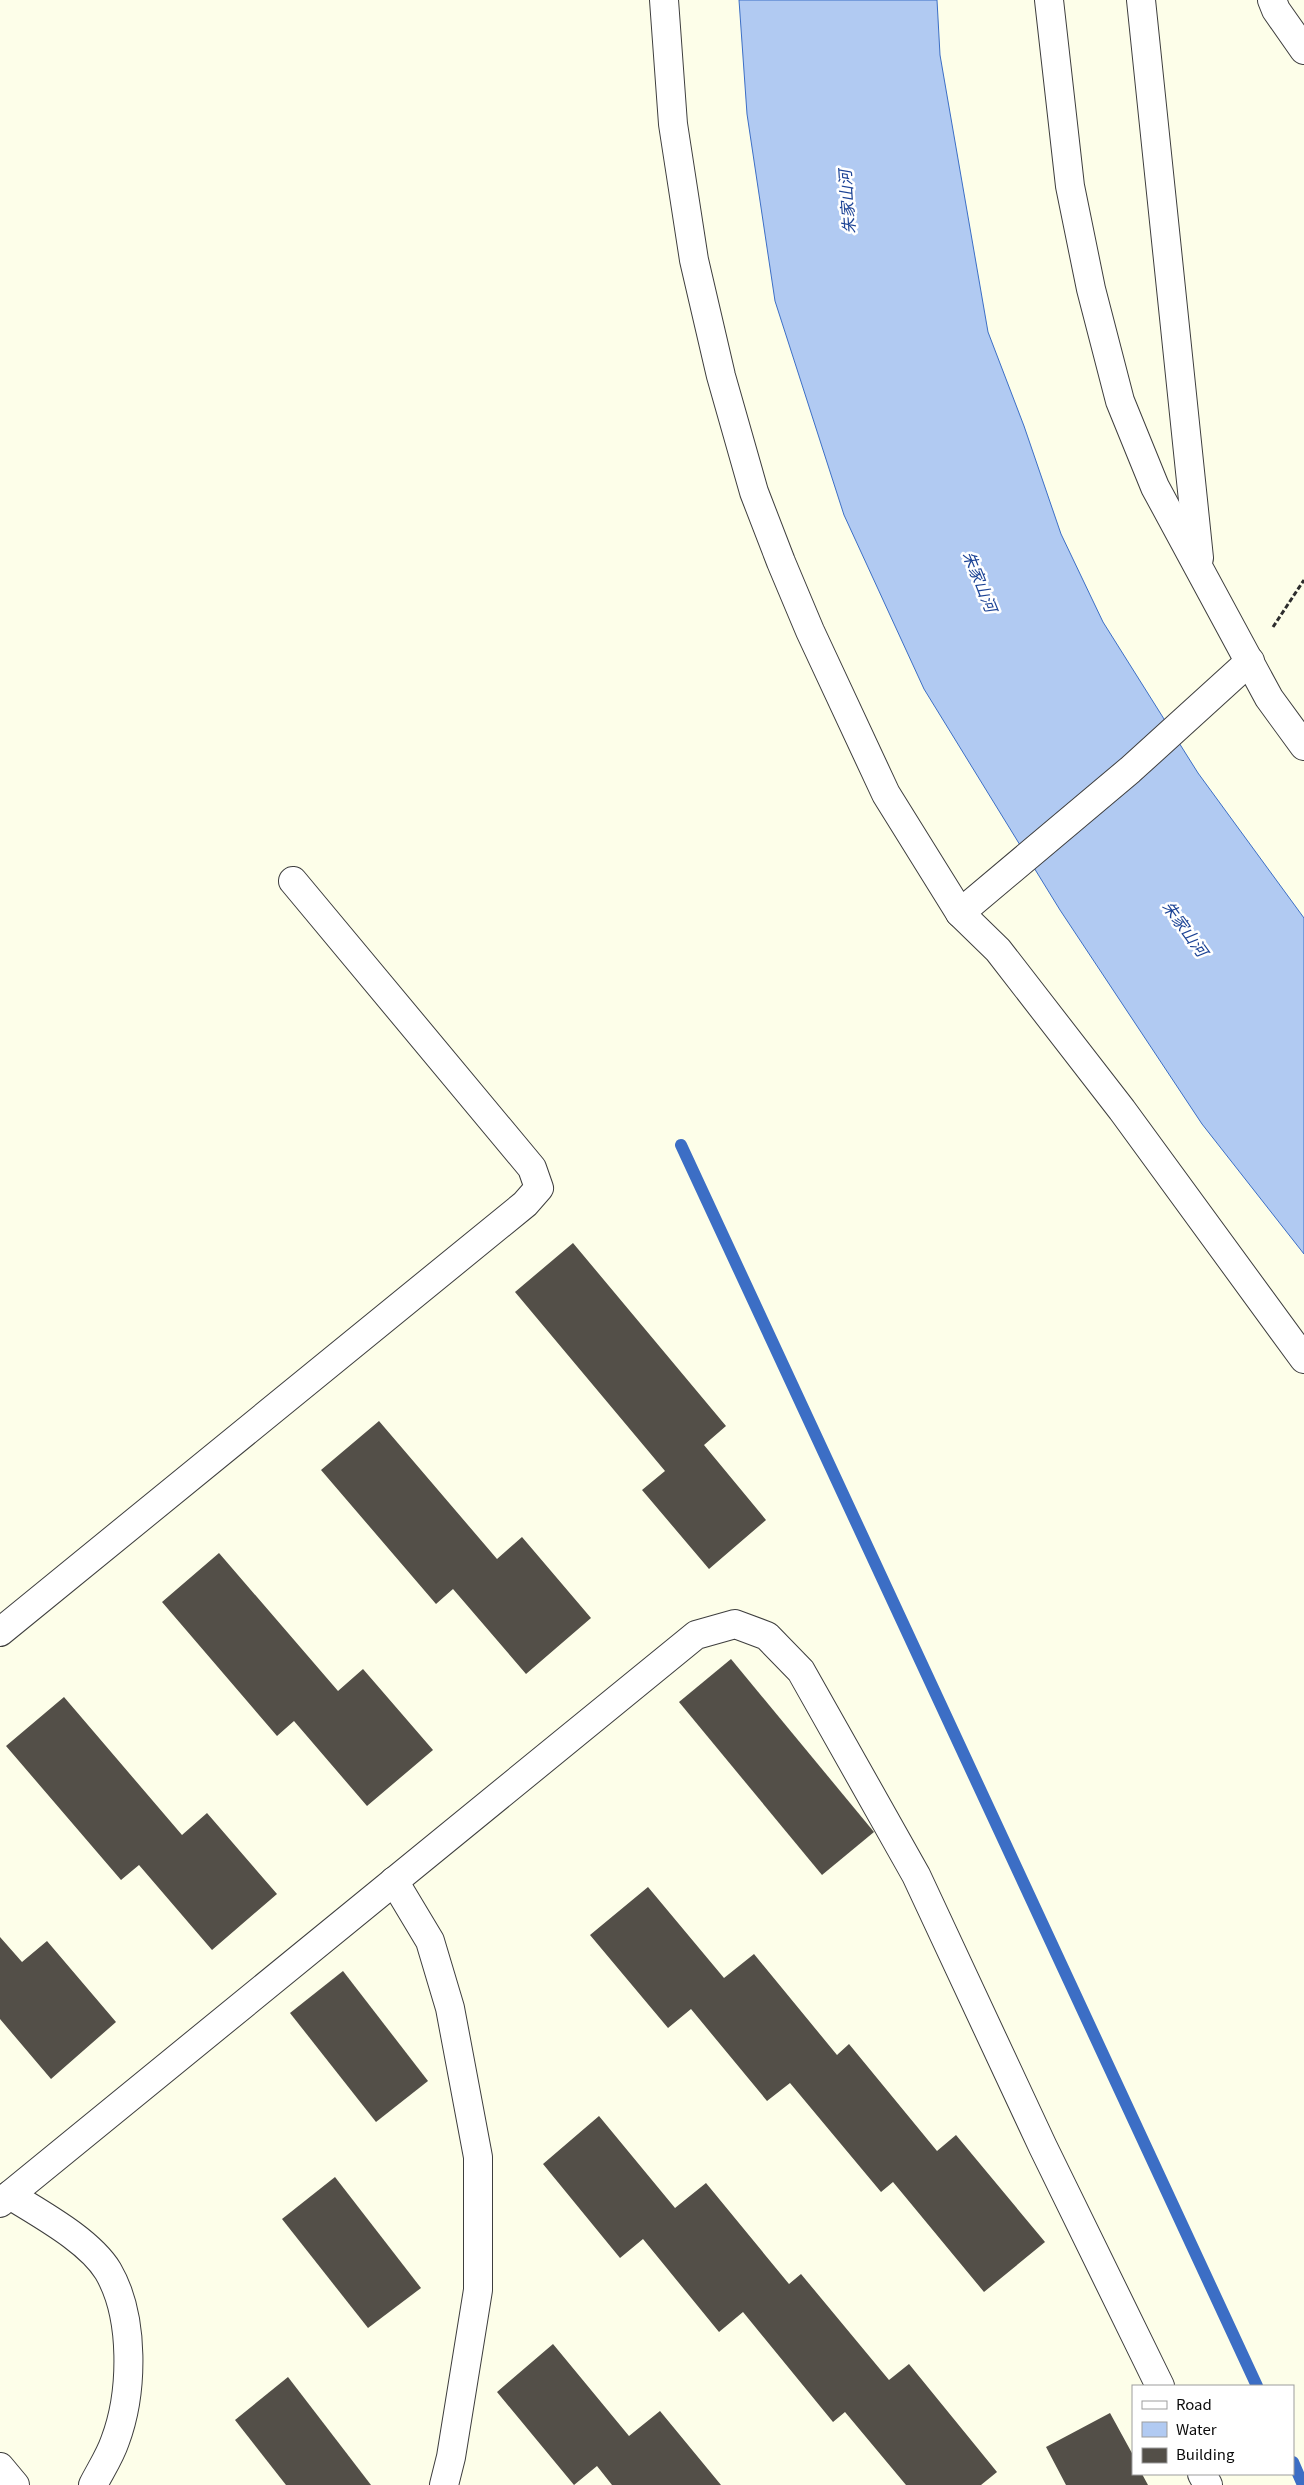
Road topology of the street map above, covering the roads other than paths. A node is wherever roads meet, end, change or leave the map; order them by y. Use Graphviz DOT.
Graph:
graph roads {
  1 [pos="664,0"];
  2 [pos="1049,0"];
  3 [pos="1141,0"];
  4 [pos="1272,0"];
  5 [pos="1304,50"];
  6 [pos="1200,570"];
  7 [pos="1250,661"];
  8 [pos="1301,739"];
  9 [pos="293,881"];
  10 [pos="960,913"];
  11 [pos="1304,1359"];
  12 [pos="0,1632"];
  13 [pos="394,1881"];
  14 [pos="5,2199"];
  15 [pos="1160,2385"];
  16 [pos="0,2467"];
  17 [pos="15,2485"];
  18 [pos="93,2485"];
  19 [pos="444,2485"];
  1 -- 10 [label="street"];
  2 -- 6 [label="street"];
  3 -- 6 [label="street"];
  4 -- 5 [label="street"];
  6 -- 7 [label="street"];
  7 -- 8 [label="street"];
  7 -- 10 [label="street"];
  9 -- 12 [label="street"];
  10 -- 11 [label="street"];
  13 -- 14 [label="street"];
  13 -- 15 [label="street"];
  13 -- 19 [label="street"];
  14 -- 18 [label="street"];
  16 -- 17 [label="street"];
}
